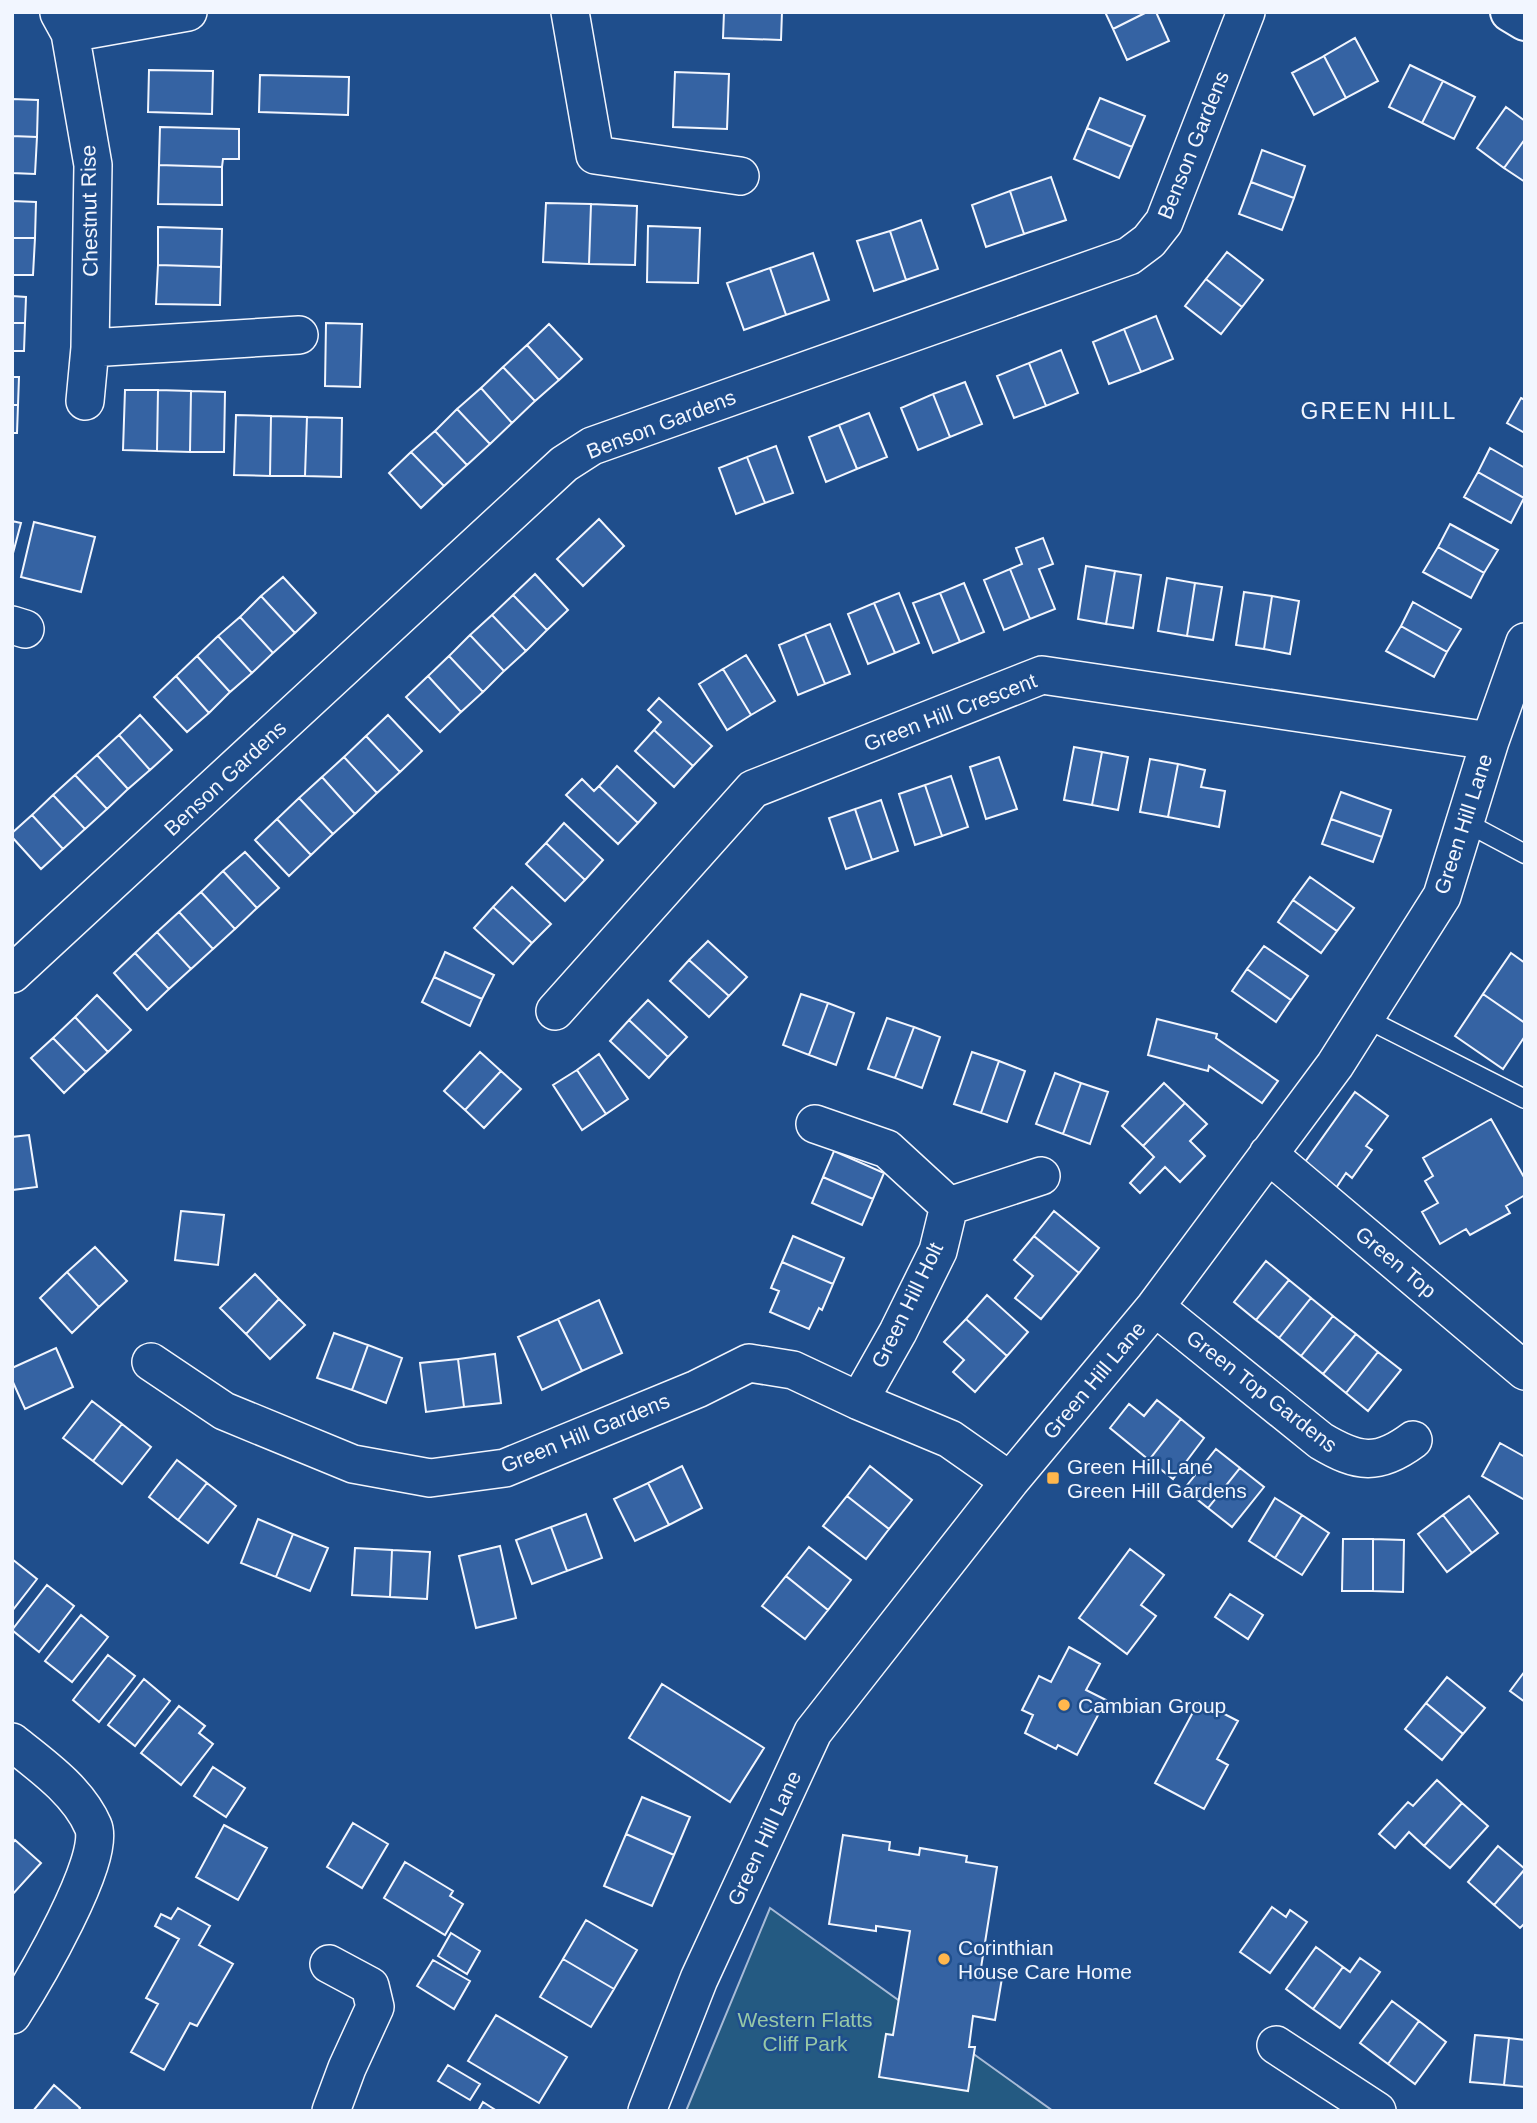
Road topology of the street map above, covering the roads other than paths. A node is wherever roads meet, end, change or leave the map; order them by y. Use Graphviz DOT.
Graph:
graph roads {
  1 [pos="188,12"];
  2 [pos="570,12"];
  3 [pos="1246,12"];
  4 [pos="1510,12"];
  5 [pos="1525,21"];
  6 [pos="64,23"];
  7 [pos="740,176"];
  8 [pos="299,335"];
  9 [pos="90,348"];
  10 [pos="85,401"];
  11 [pos="1525,642"];
  12 [pos="1490,741"];
  13 [pos="1465,822"];
  14 [pos="1525,854"];
  15 [pos="12,974"];
  16 [pos="555,1012"];
  17 [pos="1364,1018"];
  18 [pos="1525,1099"];
  19 [pos="815,1124"];
  20 [pos="1268,1154"];
  21 [pos="1041,1176"];
  22 [pos="949,1206"];
  23 [pos="1154,1307"];
  24 [pos="151,1362"];
  25 [pos="1525,1371"];
  26 [pos="859,1401"];
  27 [pos="1413,1440"];
  28 [pos="1010,1481"];
  29 [pos="12,1741"];
  30 [pos="329,1964"];
  31 [pos="12,2015"];
  32 [pos="1276,2045"];
  33 [pos="331,2111"];
  34 [pos="647,2111"];
  35 [pos="1377,2111"];
  1 -- 6 [label="street"];
  2 -- 7 [label="street"];
  3 -- 15 [label="street, Benson Gardens"];
  4 -- 5 [label="street"];
  6 -- 9 [label="street, Chestnut Rise"];
  8 -- 9 [label="street"];
  9 -- 10 [label="street, Chestnut Rise"];
  11 -- 12 [label="street, Green Hill Lane"];
  12 -- 13 [label="street, Green Hill Lane"];
  12 -- 16 [label="street, Green Hill Crescent"];
  13 -- 14 [label="lane"];
  13 -- 17 [label="street, Green Hill Lane"];
  17 -- 18 [label="lane"];
  17 -- 20 [label="street, Green Hill Lane"];
  19 -- 22 [label="street"];
  20 -- 23 [label="street, Green Hill Lane"];
  20 -- 25 [label="street, Green Top"];
  21 -- 22 [label="street"];
  22 -- 26 [label="street, Green Hill Holt"];
  23 -- 27 [label="street, Green Top Gardens"];
  23 -- 28 [label="street, Green Hill Lane"];
  24 -- 26 [label="street, Green Hill Gardens"];
  26 -- 28 [label="street, Green Hill Gardens"];
  28 -- 34 [label="street, Green Hill Lane"];
  29 -- 31 [label="street"];
  30 -- 33 [label="street"];
  32 -- 35 [label="street"];
}
